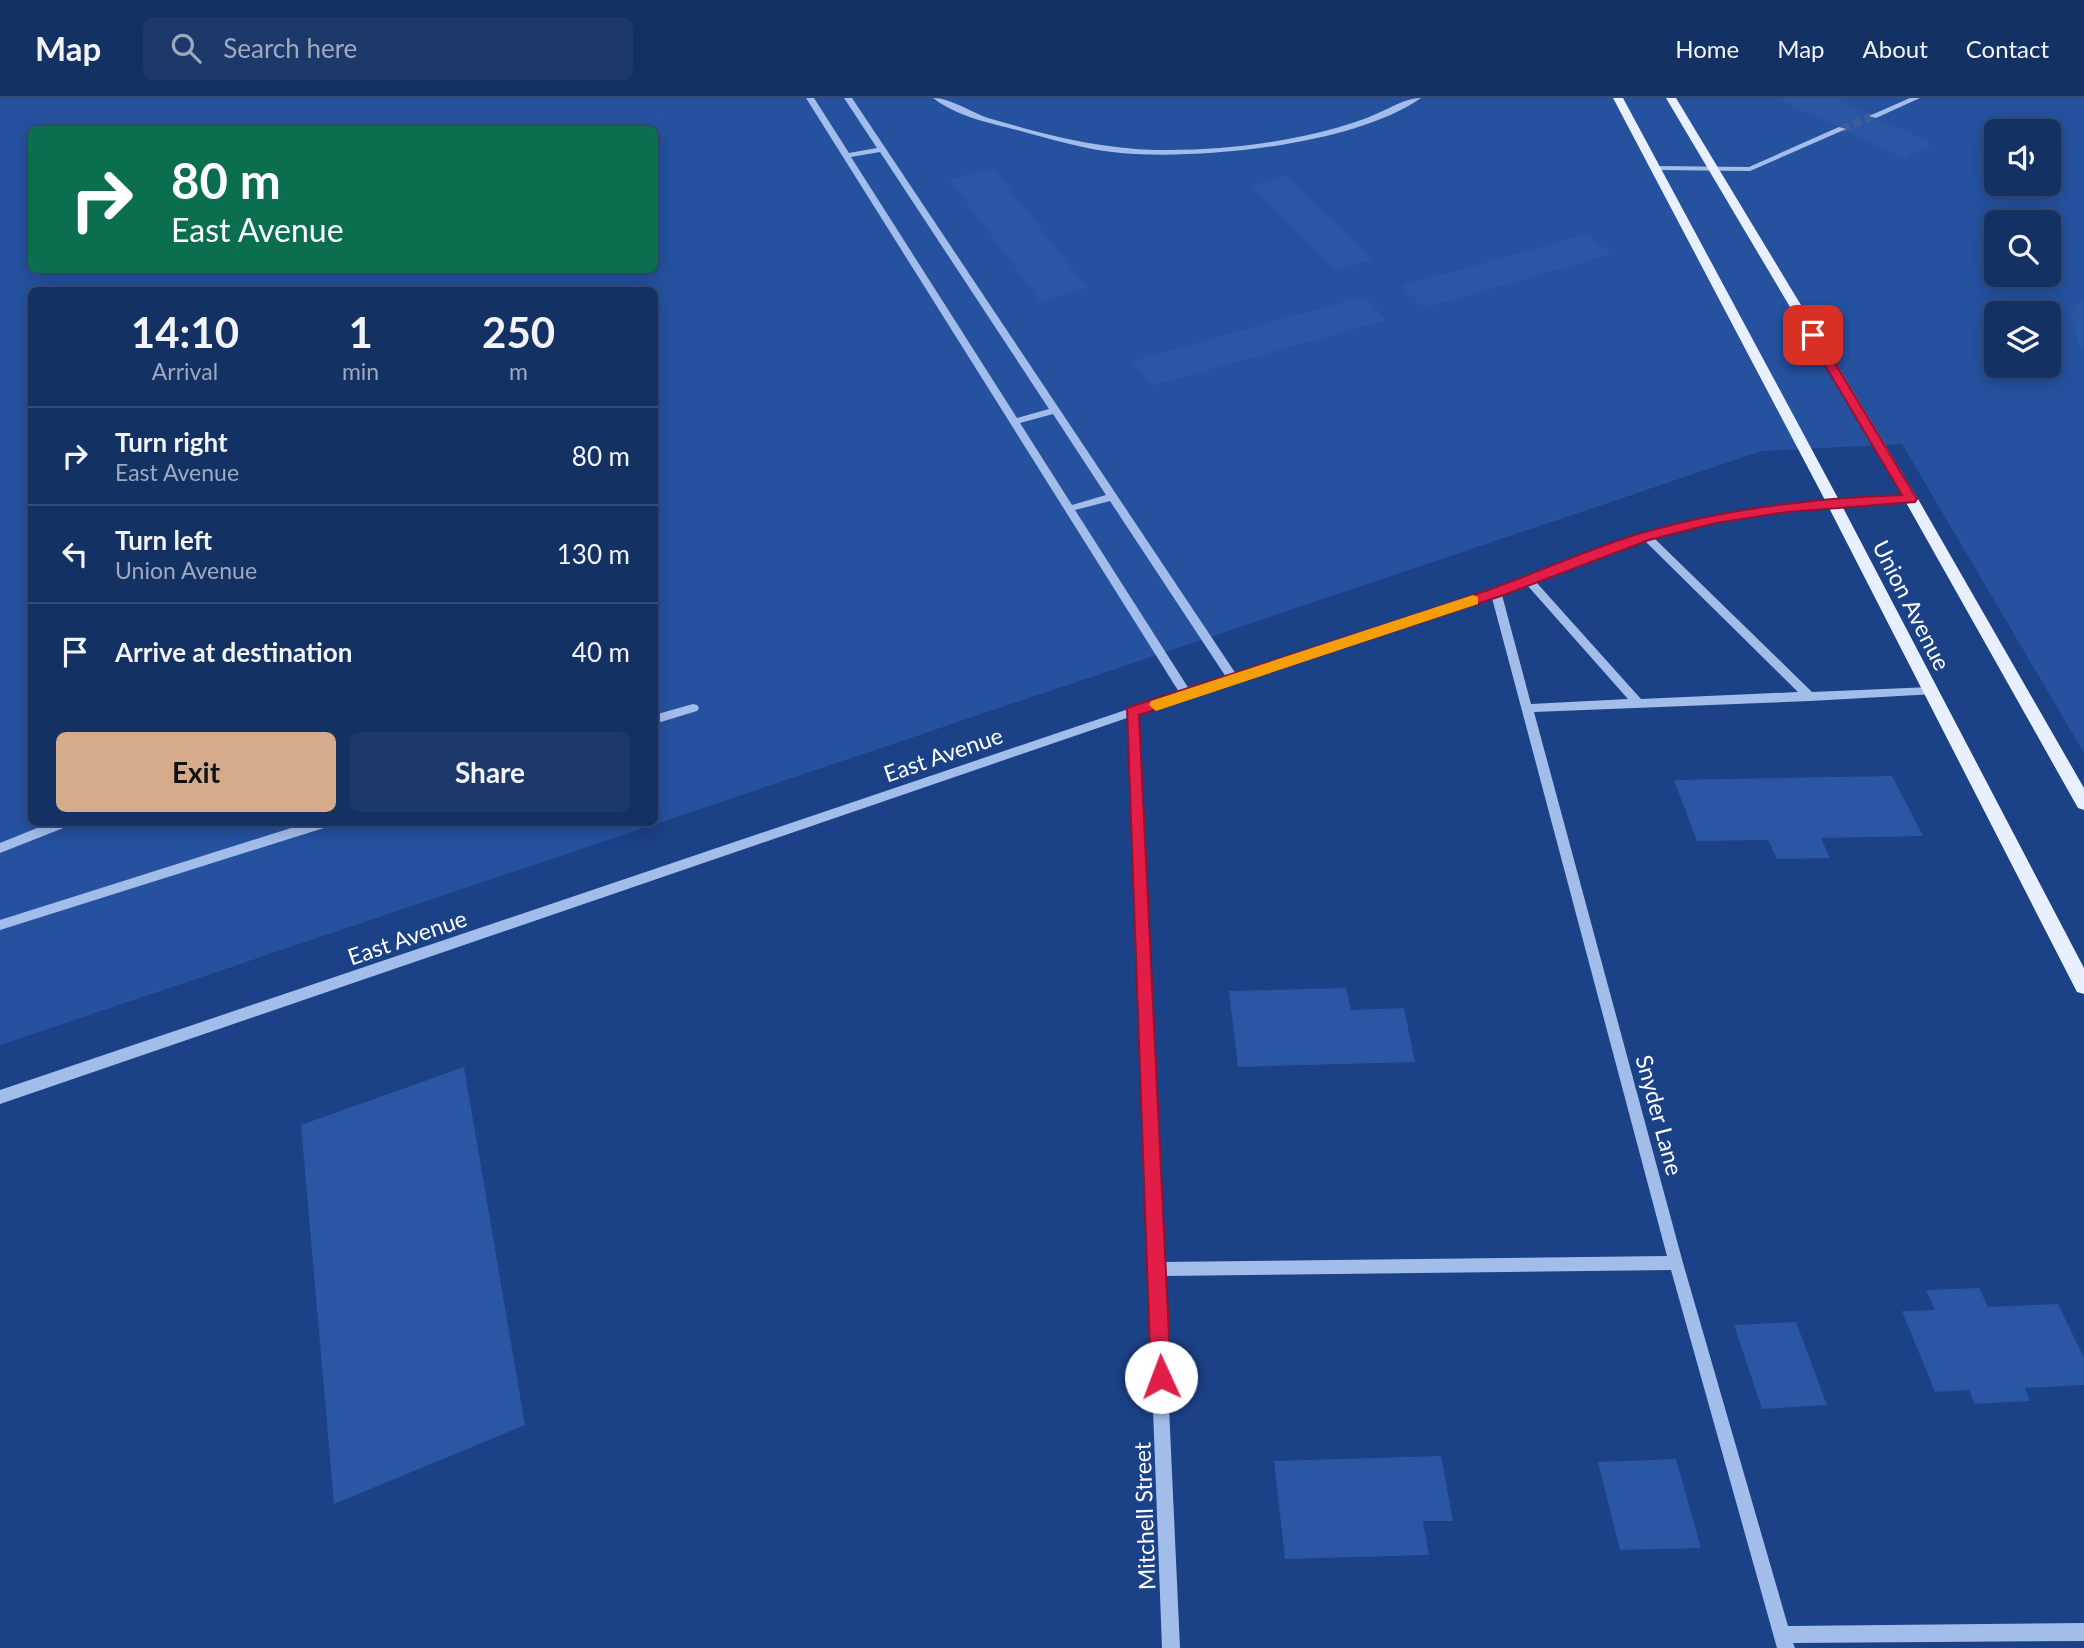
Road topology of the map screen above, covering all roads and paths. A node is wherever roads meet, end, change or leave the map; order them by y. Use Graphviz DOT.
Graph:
graph roads {
  1 [pos="810,98"];
  2 [pos="848,98"];
  3 [pos="937,98"];
  4 [pos="1417,98"];
  5 [pos="1618,98"];
  6 [pos="1671,98"];
  7 [pos="1916,98"];
  8 [pos="1873,116"];
  9 [pos="1842,129"];
  10 [pos="881,149"];
  11 [pos="846,156"];
  12 [pos="1655,168"];
  13 [pos="1714,170"];
  14 [pos="1055,410"];
  15 [pos="1014,422"];
  16 [pos="1113,497"];
  17 [pos="1911,499"];
  18 [pos="1833,502"];
  19 [pos="1068,509"];
  20 [pos="1646,536"];
  21 [pos="1529,580"];
  22 [pos="1496,593"];
  23 [pos="1234,680"];
  24 [pos="1931,691"];
  25 [pos="1187,696"];
  26 [pos="1810,696"];
  27 [pos="1638,703"];
  28 [pos="693,708"];
  29 [pos="1528,708"];
  30 [pos="1132,712"];
  31 [pos="658,719"];
  32 [pos="2084,803"];
  33 [pos="57,826"];
  34 [pos="314,826"];
  35 [pos="0,848"];
  36 [pos="0,925"];
  37 [pos="2084,986"];
  38 [pos="0,1097"];
  39 [pos="1676,1263"];
  40 [pos="1157,1269"];
  41 [pos="2084,1632"];
  42 [pos="1784,1641"];
  43 [pos="1171,1648"];
  1 -- 11 [label="street"];
  2 -- 10 [label="street"];
  3 -- 4 [label="lane"];
  5 -- 12 [label="main road, Union Avenue"];
  6 -- 13 [label="main road, Union Avenue"];
  7 -- 8 [label="street"];
  9 -- 13 [label="street"];
  10 -- 11 [label="lane"];
  10 -- 14 [label="street"];
  11 -- 15 [label="street"];
  12 -- 13 [label="street"];
  12 -- 18 [label="main road, Union Avenue"];
  13 -- 17 [label="main road, Union Avenue"];
  14 -- 15 [label="street"];
  14 -- 16 [label="street"];
  15 -- 19 [label="street"];
  16 -- 19 [label="street"];
  16 -- 23 [label="street"];
  17 -- 18 [label="street, East Avenue"];
  17 -- 32 [label="main road, Union Avenue"];
  18 -- 20 [label="street, East Avenue"];
  18 -- 24 [label="main road, Union Avenue"];
  19 -- 25 [label="street"];
  20 -- 21 [label="street, East Avenue"];
  20 -- 26 [label="street"];
  21 -- 22 [label="street, East Avenue"];
  21 -- 27 [label="street"];
  22 -- 23 [label="street, East Avenue"];
  22 -- 29 [label="street, Snyder Lane"];
  23 -- 25 [label="street, East Avenue"];
  24 -- 26 [label="street"];
  24 -- 37 [label="main road, Union Avenue"];
  25 -- 30 [label="street, East Avenue"];
  26 -- 27 [label="street"];
  27 -- 29 [label="street"];
  28 -- 31 [label="street"];
  29 -- 39 [label="street, Snyder Lane"];
  30 -- 38 [label="street, East Avenue"];
  30 -- 40 [label="street, Mitchell Street"];
  33 -- 35 [label="street"];
  34 -- 36 [label="street"];
  39 -- 40 [label="lane"];
  39 -- 42 [label="street, Snyder Lane"];
  40 -- 43 [label="street, Mitchell Street"];
  41 -- 42 [label="street"];
}
